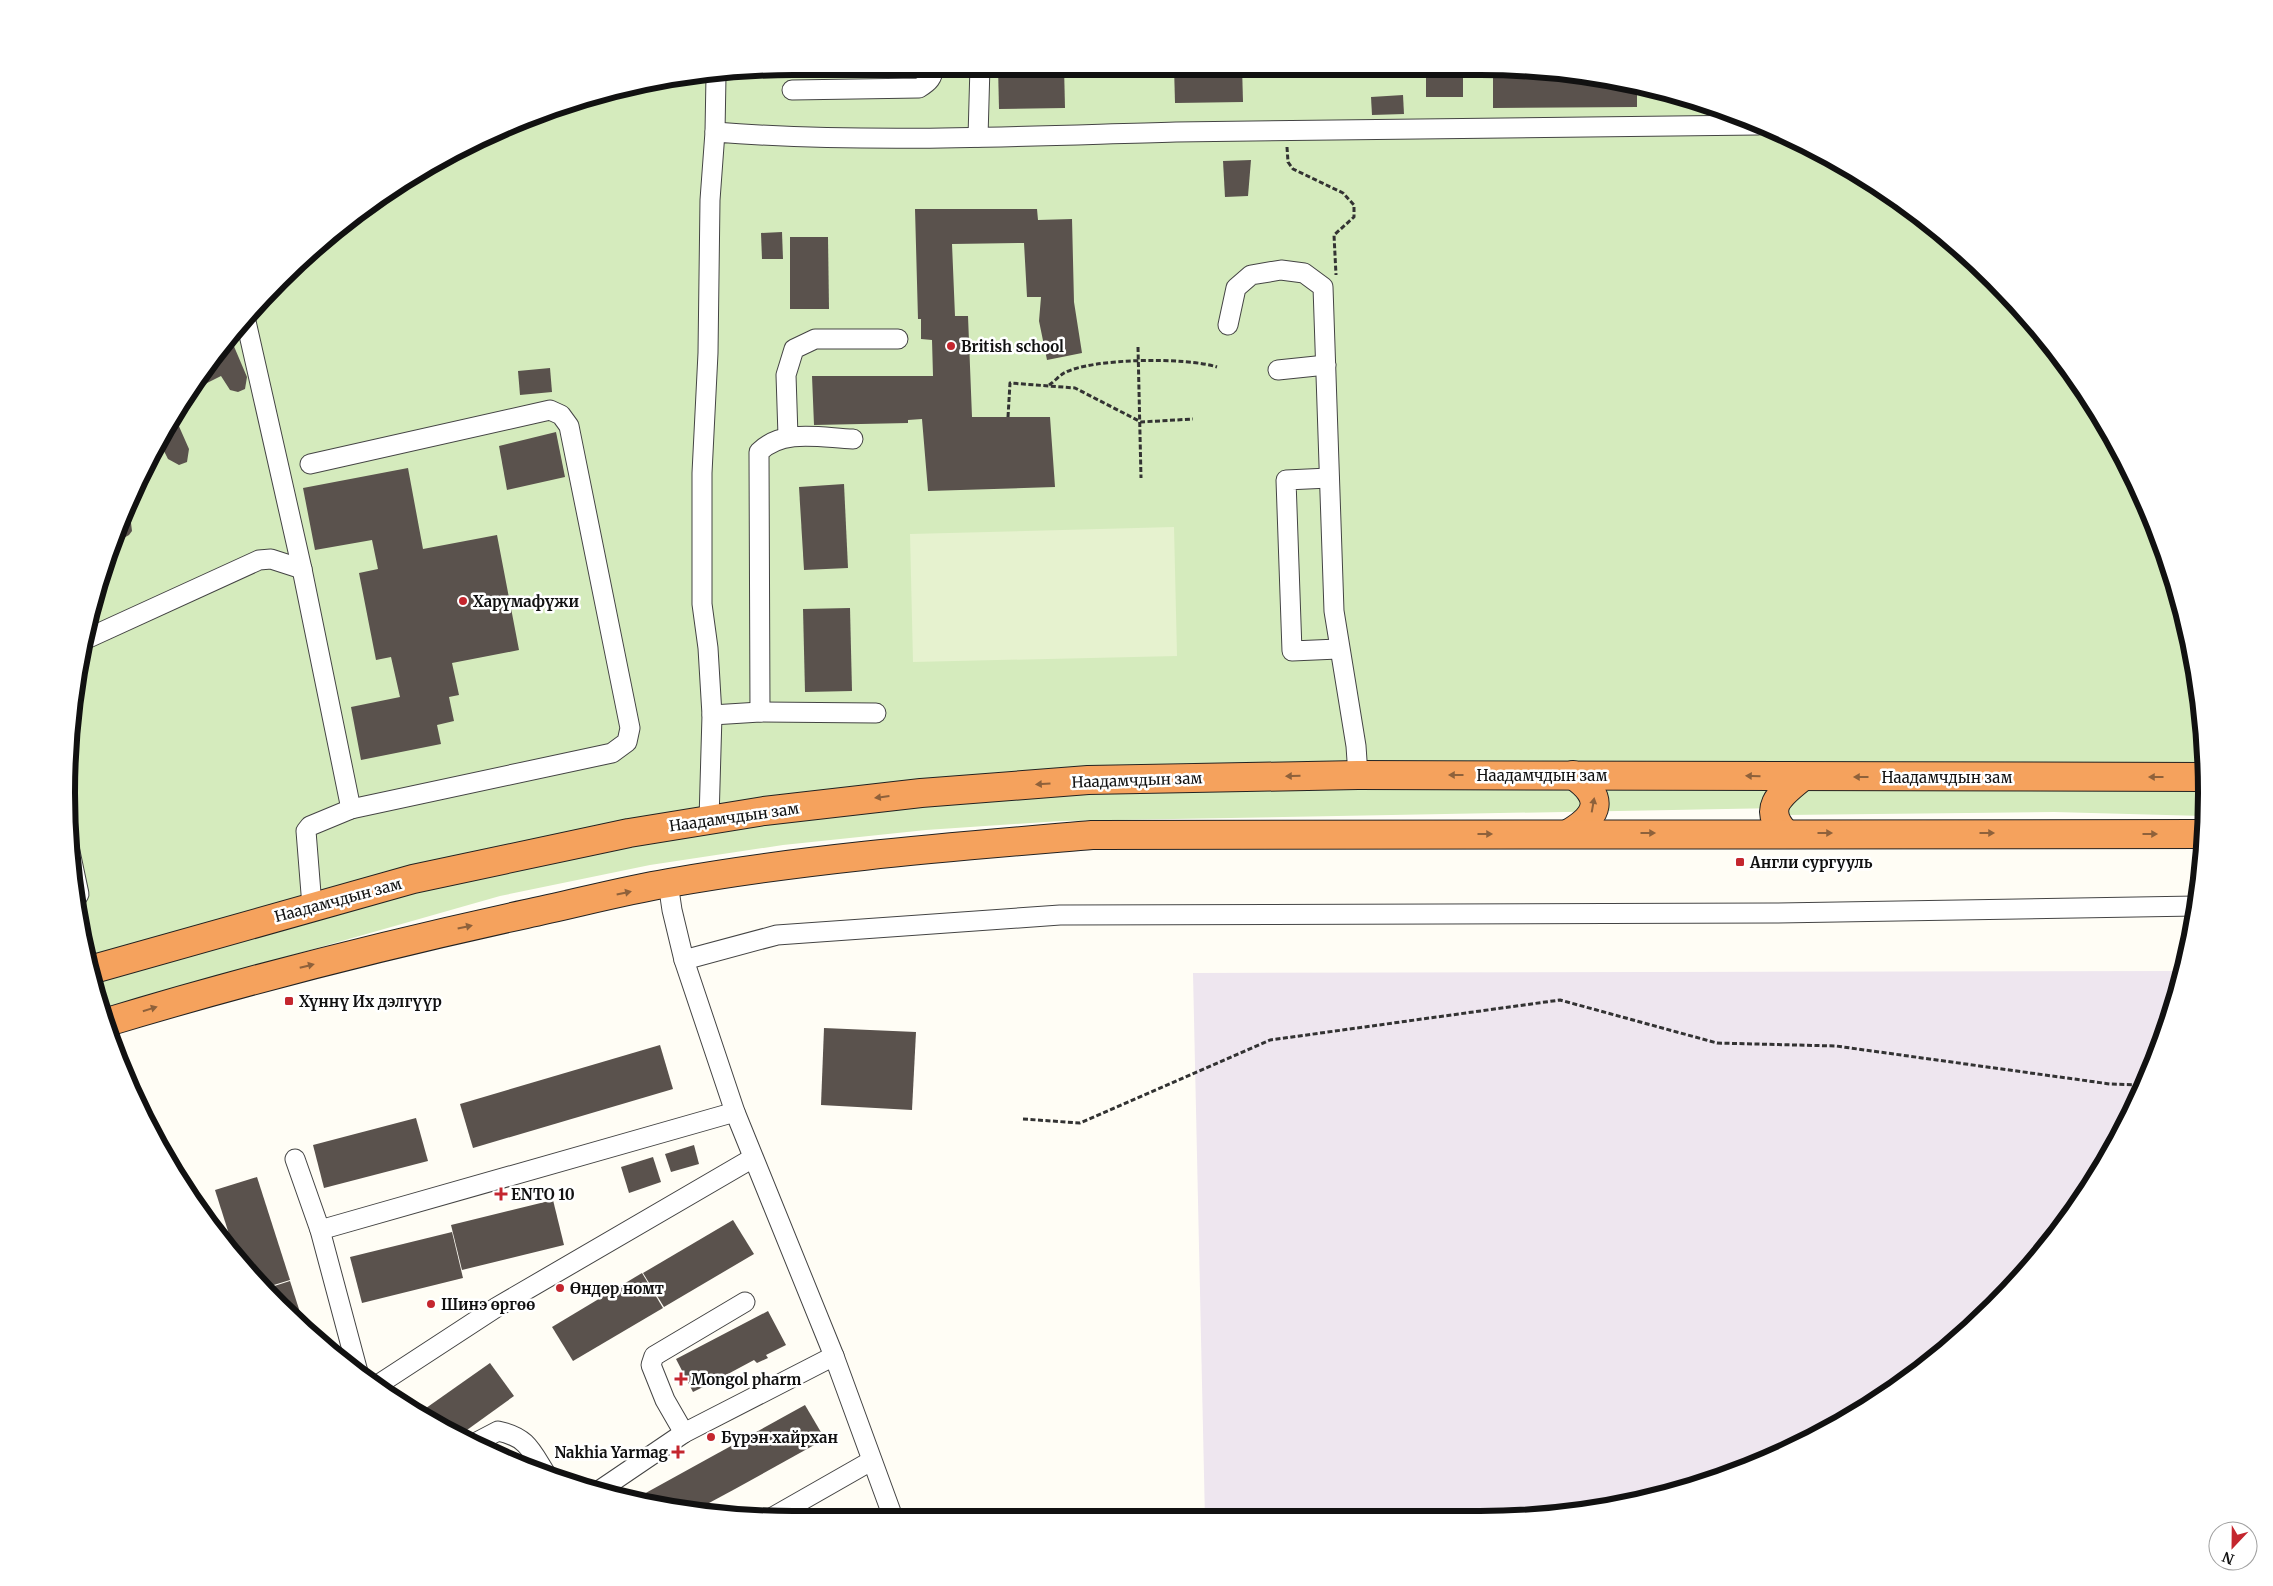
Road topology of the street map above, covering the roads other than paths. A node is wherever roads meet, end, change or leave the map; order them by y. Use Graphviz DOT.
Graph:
graph roads {
  1 [pos="932,75"];
  2 [pos="980,75"];
  3 [pos="716,80"];
  4 [pos="792,90"];
  5 [pos="1742,125"];
  6 [pos="715,132"];
  7 [pos="978,137"];
  8 [pos="1228,325"];
  9 [pos="246,328"];
  10 [pos="898,338"];
  11 [pos="1326,365"];
  12 [pos="1278,370"];
  13 [pos="788,436"];
  14 [pos="853,439"];
  15 [pos="310,464"];
  16 [pos="1329,478"];
  17 [pos="302,569"];
  18 [pos="93,636"];
  19 [pos="1338,649"];
  20 [pos="760,712"];
  21 [pos="876,713"];
  22 [pos="712,715"];
  23 [pos="1358,774"];
  24 [pos="1573,775"];
  25 [pos="1802,777"];
  26 [pos="2197,777"];
  27 [pos="351,809"];
  28 [pos="709,820"];
  29 [pos="1785,833"];
  30 [pos="1568,834"];
  31 [pos="2196,834"];
  32 [pos="668,883"];
  33 [pos="312,906"];
  34 [pos="2189,906"];
  35 [pos="684,960"];
  36 [pos="97,968"];
  37 [pos="112,1021"];
  38 [pos="735,1112"];
  39 [pos="753,1158"];
  40 [pos="295,1159"];
  41 [pos="320,1230"];
  42 [pos="745,1302"];
  43 [pos="834,1356"];
  44 [pos="355,1363"];
  45 [pos="382,1382"];
  46 [pos="684,1434"];
  47 [pos="482,1440"];
  48 [pos="871,1461"];
  49 [pos="540,1464"];
  50 [pos="605,1486"];
  51 [pos="783,1511"];
  52 [pos="890,1511"];
  1 -- 4 [label="street"];
  2 -- 7 [label="street"];
  3 -- 6 [label="street"];
  5 -- 7 [label="street"];
  6 -- 7 [label="street"];
  6 -- 22 [label="street"];
  8 -- 11 [label="street"];
  9 -- 17 [label="street"];
  10 -- 13 [label="street"];
  11 -- 12 [label="street"];
  11 -- 16 [label="street"];
  13 -- 14 [label="street"];
  13 -- 20 [label="street"];
  15 -- 27 [label="street"];
  16 -- 19 [label="street"];
  16 -- 19 [label="street"];
  17 -- 18 [label="street"];
  17 -- 27 [label="street"];
  19 -- 23 [label="street"];
  20 -- 21 [label="street"];
  20 -- 22 [label="street"];
  22 -- 28 [label="street"];
  24 -- 23 [label="highway, Наадамчдын зам, one-way"];
  23 -- 28 [label="highway, Наадамчдын зам, one-way"];
  25 -- 24 [label="highway, Наадамчдын зам, one-way"];
  30 -- 24 [label="highway, one-way"];
  26 -- 25 [label="highway, Наадамчдын зам, one-way"];
  25 -- 29 [label="highway"];
  27 -- 33 [label="street"];
  28 -- 33 [label="highway, Наадамчдын зам"];
  30 -- 29 [label="highway, one-way"];
  29 -- 31 [label="highway, one-way"];
  32 -- 30 [label="highway, one-way"];
  32 -- 35 [label="street"];
  37 -- 32 [label="highway, one-way"];
  33 -- 36 [label="highway, Наадамчдын зам"];
  34 -- 35 [label="street"];
  35 -- 38 [label="street"];
  38 -- 39 [label="street"];
  38 -- 41 [label="street"];
  39 -- 43 [label="street"];
  39 -- 45 [label="street"];
  40 -- 41 [label="street"];
  41 -- 44 [label="street"];
  42 -- 46 [label="street"];
  43 -- 46 [label="street"];
  43 -- 48 [label="street"];
  46 -- 50 [label="street"];
  47 -- 49 [label="street"];
  48 -- 51 [label="street"];
  48 -- 52 [label="street"];
}
